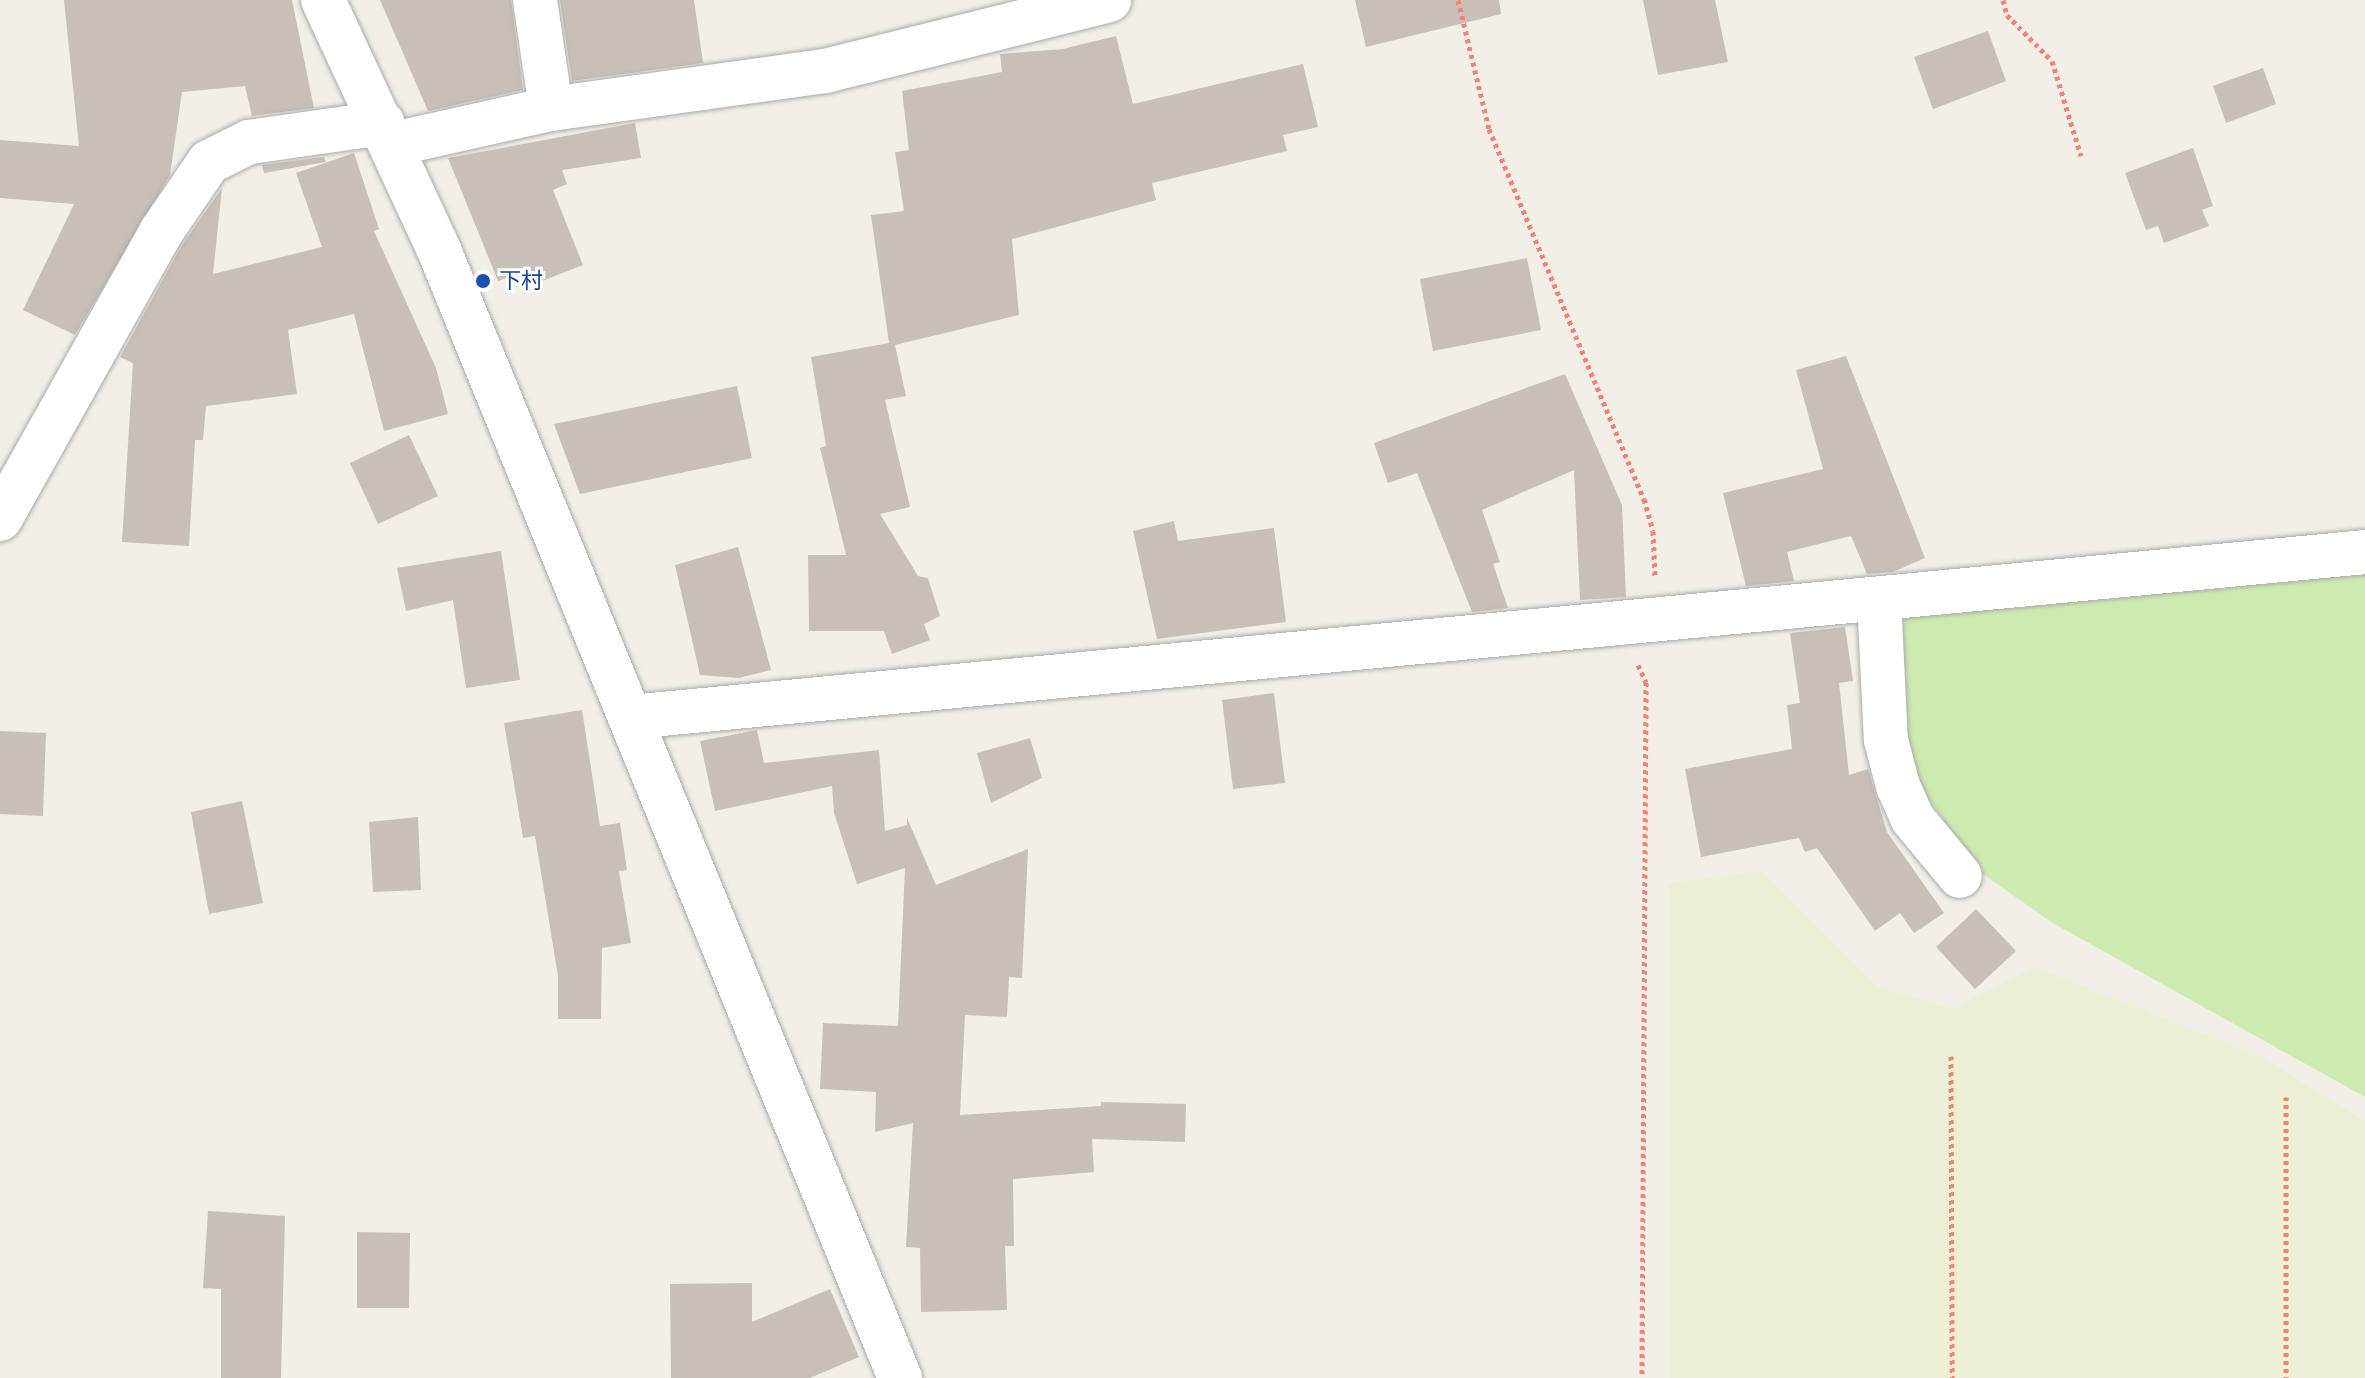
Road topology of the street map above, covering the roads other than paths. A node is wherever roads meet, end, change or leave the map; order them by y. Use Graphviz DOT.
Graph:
graph roads {
  1 [pos="323,0"];
  2 [pos="535,0"];
  3 [pos="1109,0"];
  4 [pos="551,109"];
  5 [pos="389,133"];
  6 [pos="0,519"];
  7 [pos="2365,552"];
  8 [pos="1879,599"];
  9 [pos="630,717"];
  10 [pos="1960,876"];
  11 [pos="900,1378"];
  1 -- 5 [label="street"];
  2 -- 4 [label="street"];
  3 -- 4 [label="street"];
  4 -- 5 [label="street"];
  5 -- 6 [label="street"];
  5 -- 9 [label="street"];
  7 -- 8 [label="street"];
  8 -- 9 [label="street"];
  8 -- 10 [label="street"];
  9 -- 11 [label="street"];
}
